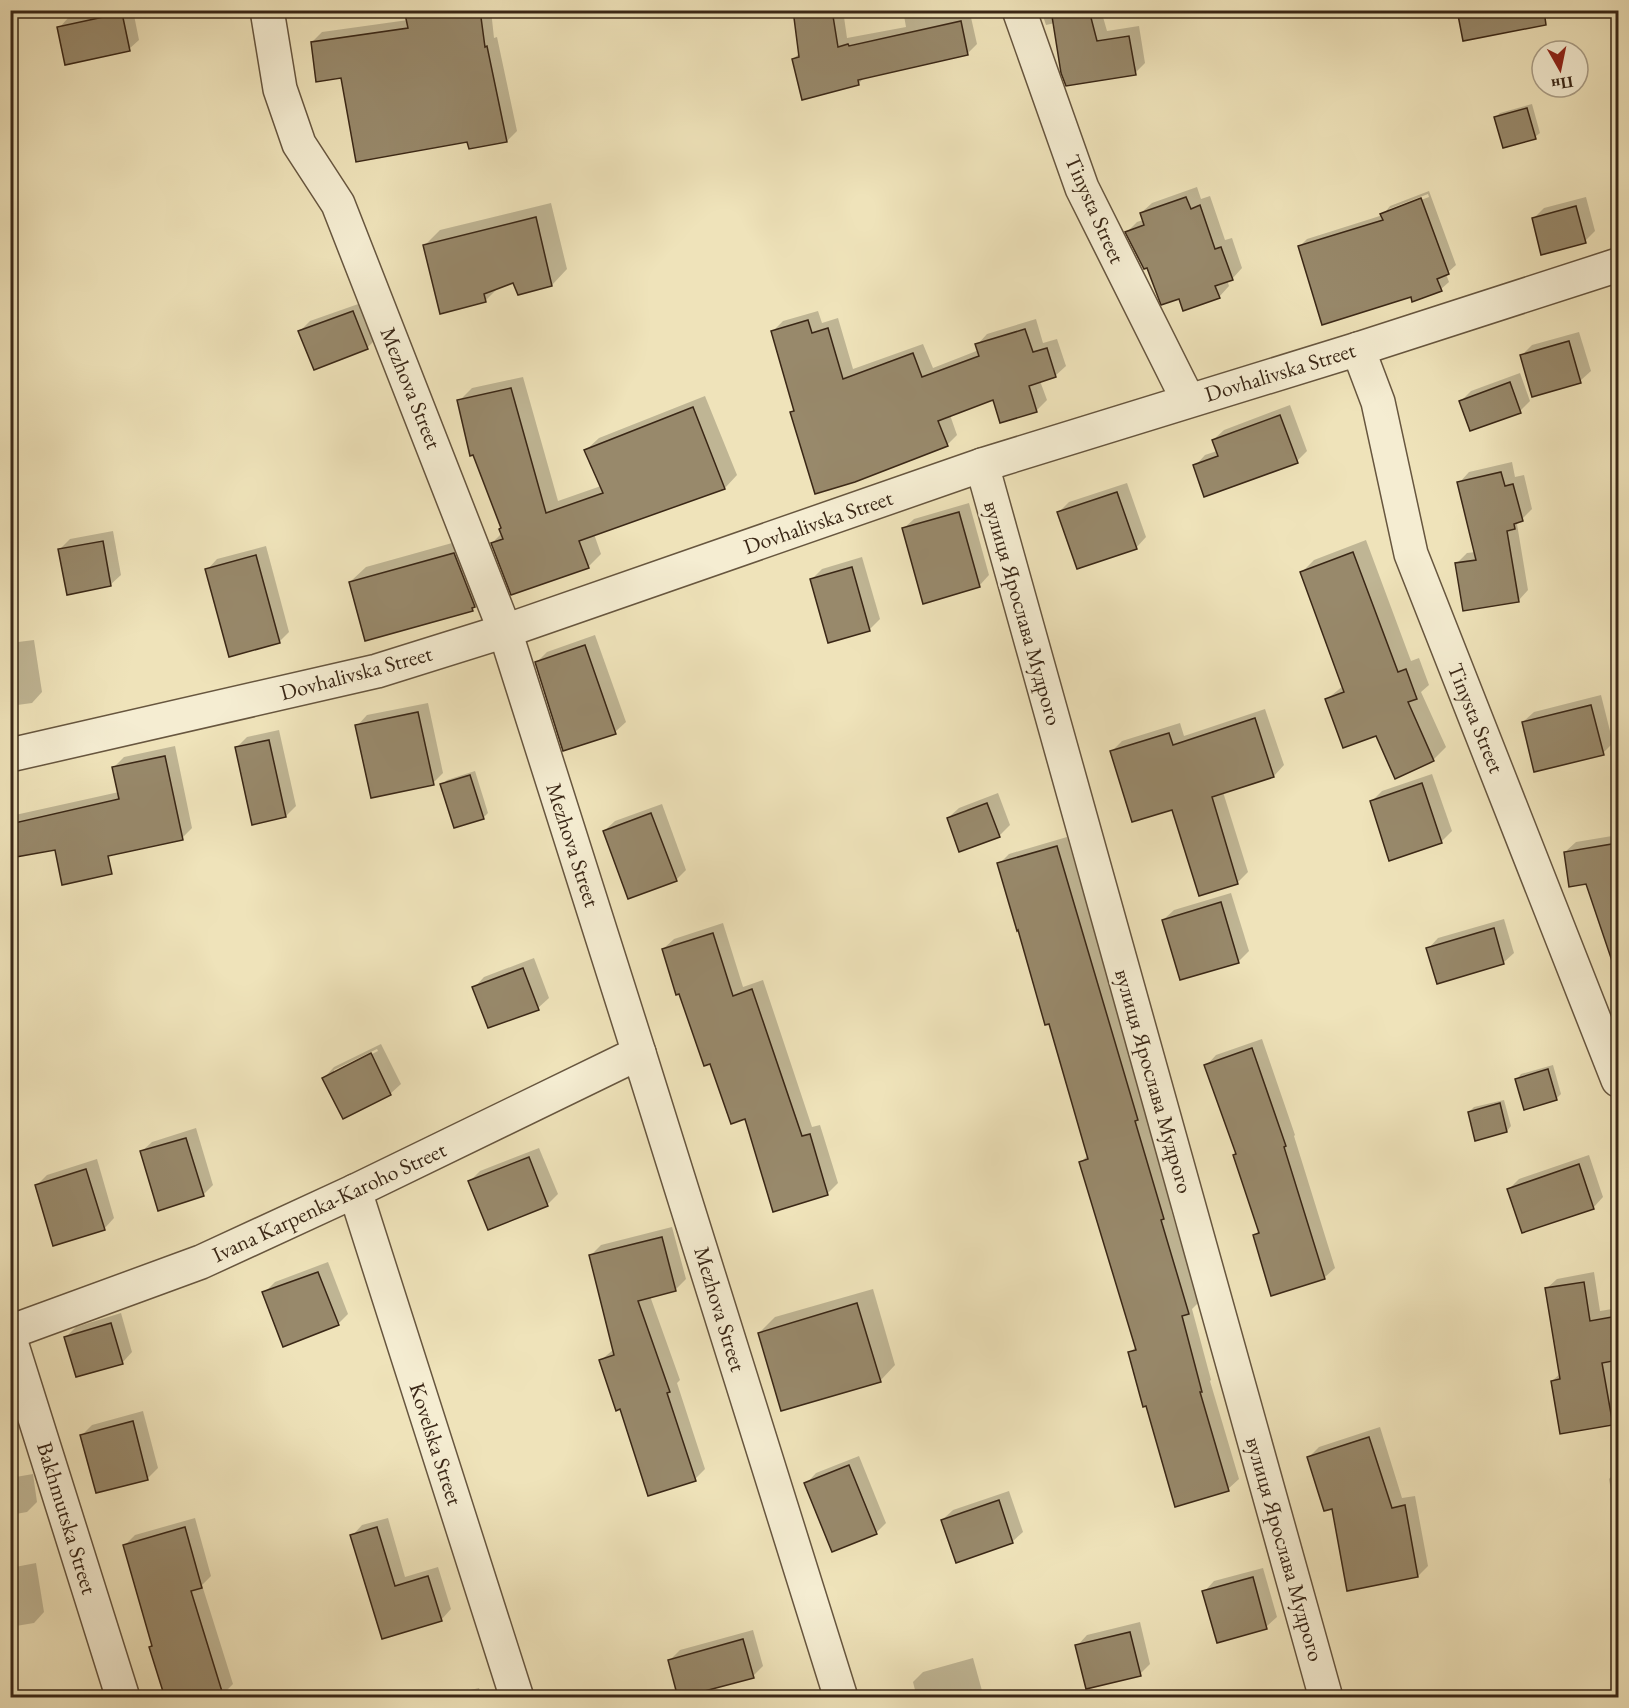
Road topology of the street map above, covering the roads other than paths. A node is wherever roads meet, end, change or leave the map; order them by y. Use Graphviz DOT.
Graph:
graph roads {
  1 [pos="267,10"];
  2 [pos="1019,10"];
  3 [pos="1618,265"];
  4 [pos="1358,349"];
  5 [pos="1188,400"];
  6 [pos="982,465"];
  7 [pos="505,631"];
  8 [pos="10,755"];
  9 [pos="639,1053"];
  10 [pos="1618,1080"];
  11 [pos="355,1191"];
  12 [pos="10,1332"];
  13 [pos="10,1340"];
  14 [pos="1322,1696"];
  15 [pos="123,1698"];
  16 [pos="517,1698"];
  17 [pos="841,1698"];
  1 -- 7 [label="street, Mezhova Street"];
  2 -- 5 [label="street, Tinysta Street"];
  3 -- 4 [label="street, Dovhalivska Street"];
  4 -- 5 [label="street, Dovhalivska Street"];
  4 -- 10 [label="street, Tinysta Street"];
  5 -- 6 [label="street, Dovhalivska Street"];
  6 -- 7 [label="street, Dovhalivska Street"];
  6 -- 14 [label="street, вулиця Ярослава Мудрого"];
  7 -- 8 [label="street, Dovhalivska Street"];
  7 -- 9 [label="street, Mezhova Street"];
  9 -- 11 [label="street, Ivana Karpenka-Karoho Street"];
  9 -- 17 [label="street, Mezhova Street"];
  11 -- 12 [label="street, Ivana Karpenka-Karoho Street"];
  11 -- 16 [label="street, Kovelska Street"];
  13 -- 15 [label="street, Bakhmutska Street"];
}
